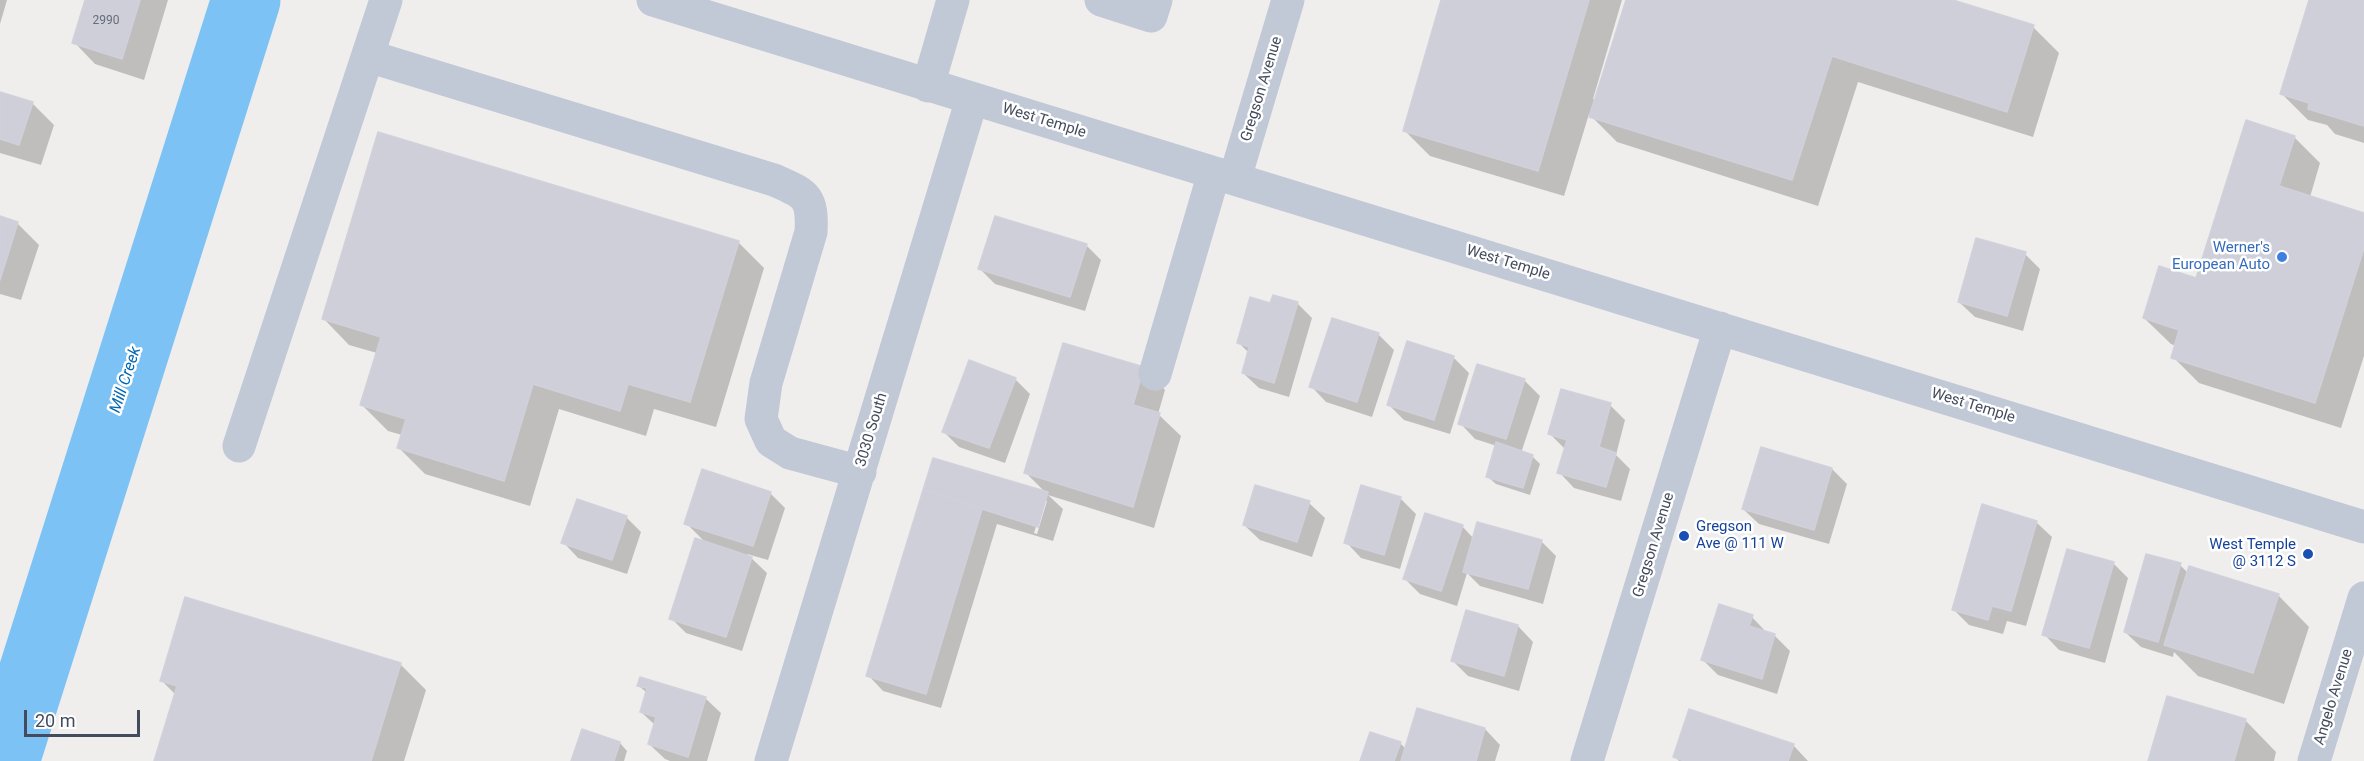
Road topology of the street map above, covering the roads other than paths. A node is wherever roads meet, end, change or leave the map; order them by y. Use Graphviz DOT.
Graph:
graph roads {
  1 [pos="386,0"];
  2 [pos="653,0"];
  3 [pos="953,0"];
  4 [pos="1101,0"];
  5 [pos="1156,0"];
  6 [pos="1288,0"];
  7 [pos="686,5"];
  8 [pos="368,56"];
  9 [pos="928,86"];
  10 [pos="972,99"];
  11 [pos="1224,175"];
  12 [pos="1720,328"];
  13 [pos="1155,374"];
  14 [pos="239,446"];
  15 [pos="860,472"];
  16 [pos="2364,527"];
  17 [pos="2364,598"];
  18 [pos="771,761"];
  19 [pos="1587,761"];
  20 [pos="2314,761"];
  1 -- 8 [label="street"];
  2 -- 7 [label="street, West Temple"];
  3 -- 9 [label="street"];
  4 -- 5 [label="street"];
  6 -- 11 [label="street, Gregson Avenue"];
  7 -- 9 [label="street, West Temple"];
  8 -- 14 [label="street"];
  8 -- 15 [label="street"];
  9 -- 10 [label="street, West Temple"];
  10 -- 11 [label="street, West Temple"];
  10 -- 15 [label="street, 3030 South"];
  11 -- 12 [label="street, West Temple"];
  11 -- 13 [label="street, Gregson Avenue"];
  12 -- 16 [label="street, West Temple"];
  12 -- 19 [label="street, Gregson Avenue"];
  15 -- 18 [label="street, 3030 South"];
  17 -- 20 [label="street, Angelo Avenue"];
}
